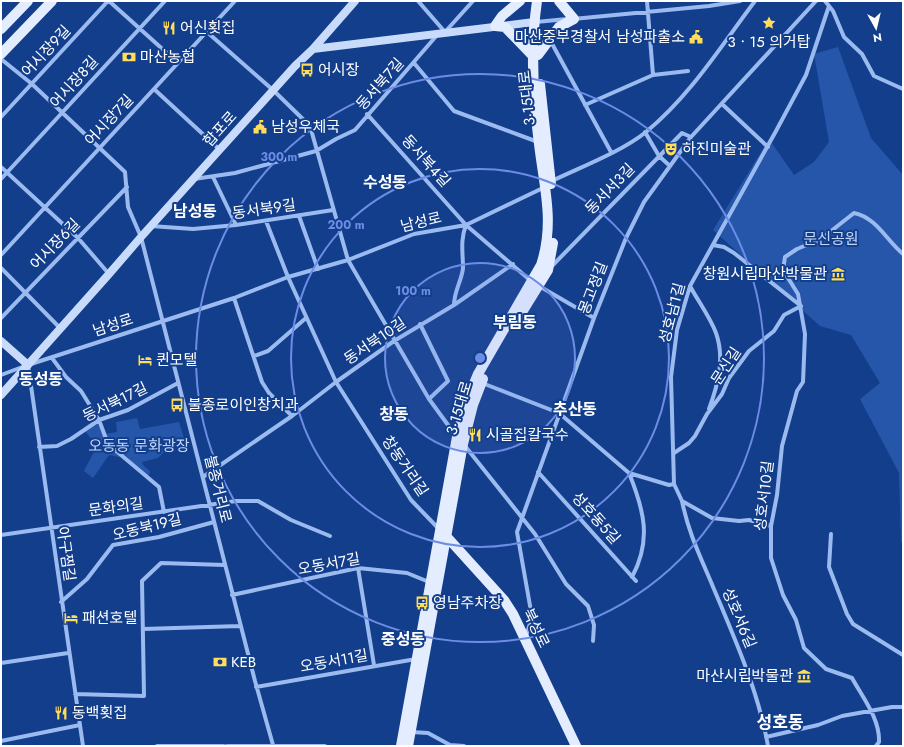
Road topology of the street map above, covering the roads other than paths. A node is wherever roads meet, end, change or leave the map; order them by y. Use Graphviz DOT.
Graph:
graph roads {
  1 [pos="28,1"];
  2 [pos="52,1"];
  3 [pos="108,1"];
  4 [pos="165,1"];
  5 [pos="235,1"];
  6 [pos="355,1"];
  7 [pos="418,1"];
  8 [pos="474,1"];
  9 [pos="520,1"];
  10 [pos="536,1"];
  11 [pos="559,1"];
  12 [pos="647,1"];
  13 [pos="740,1"];
  14 [pos="755,1"];
  15 [pos="816,1"];
  16 [pos="825,1"];
  17 [pos="733,2"];
  18 [pos="828,6"];
  19 [pos="648,12"];
  20 [pos="574,19"];
  21 [pos="534,22"];
  22 [pos="495,26"];
  23 [pos="140,28"];
  24 [pos="1,29"];
  25 [pos="207,32"];
  26 [pos="442,32"];
  27 [pos="549,40"];
  28 [pos="313,49"];
  29 [pos="1,54"];
  30 [pos="535,55"];
  31 [pos="1,59"];
  32 [pos="178,63"];
  33 [pos="414,63"];
  34 [pos="688,71"];
  35 [pos="654,75"];
  36 [pos="32,84"];
  37 [pos="154,89"];
  38 [pos="903,89"];
  39 [pos="273,90"];
  40 [pos="722,104"];
  41 [pos="585,105"];
  42 [pos="63,113"];
  43 [pos="368,114"];
  44 [pos="1,117"];
  45 [pos="645,132"];
  46 [pos="691,137"];
  47 [pos="543,144"];
  48 [pos="768,147"];
  49 [pos="100,148"];
  50 [pos="220,150"];
  51 [pos="316,152"];
  52 [pos="611,152"];
  53 [pos="659,156"];
  54 [pos="670,166"];
  55 [pos="1,167"];
  56 [pos="7,172"];
  57 [pos="213,177"];
  58 [pos="1,179"];
  59 [pos="193,179"];
  60 [pos="548,184"];
  61 [pos="126,187"];
  62 [pos="44,208"];
  63 [pos="334,210"];
  64 [pos="299,216"];
  65 [pos="266,221"];
  66 [pos="236,225"];
  67 [pos="466,225"];
  68 [pos="150,226"];
  69 [pos="141,237"];
  70 [pos="78,238"];
  71 [pos="713,245"];
  72 [pos="903,254"];
  73 [pos="1,255"];
  74 [pos="348,260"];
  75 [pos="513,264"];
  76 [pos="1,268"];
  77 [pos="318,269"];
  78 [pos="548,270"];
  79 [pos="110,274"];
  80 [pos="288,277"];
  81 [pos="535,284"];
  82 [pos="690,286"];
  83 [pos="26,292"];
  84 [pos="234,298"];
  85 [pos="454,305"];
  86 [pos="801,306"];
  87 [pos="1,318"];
  88 [pos="306,318"];
  89 [pos="594,318"];
  90 [pos="162,322"];
  91 [pos="420,324"];
  92 [pos="60,328"];
  93 [pos="1,341"];
  94 [pos="394,341"];
  95 [pos="254,356"];
  96 [pos="52,358"];
  97 [pos="28,365"];
  98 [pos="1,375"];
  99 [pos="336,382"];
  100 [pos="178,383"];
  101 [pos="482,383"];
  102 [pos="1,395"];
  103 [pos="429,399"];
  104 [pos="559,413"];
  105 [pos="707,414"];
  106 [pos="292,416"];
  107 [pos="99,420"];
  108 [pos="460,440"];
  109 [pos="39,447"];
  110 [pos="674,453"];
  111 [pos="538,472"];
  112 [pos="629,473"];
  113 [pos="203,477"];
  114 [pos="674,484"];
  115 [pos="682,502"];
  116 [pos="210,505"];
  117 [pos="164,512"];
  118 [pos="521,517"];
  119 [pos="214,522"];
  120 [pos="771,526"];
  121 [pos="50,529"];
  122 [pos="439,529"];
  123 [pos="1,534"];
  124 [pos="831,534"];
  125 [pos="330,536"];
  126 [pos="447,537"];
  127 [pos="225,565"];
  128 [pos="358,568"];
  129 [pos="632,577"];
  130 [pos="636,581"];
  131 [pos="430,582"];
  132 [pos="232,595"];
  133 [pos="61,602"];
  134 [pos="240,626"];
  135 [pos="143,628"];
  136 [pos="526,638"];
  137 [pos="592,641"];
  138 [pos="68,653"];
  139 [pos="903,655"];
  140 [pos="416,659"];
  141 [pos="1,662"];
  142 [pos="374,665"];
  143 [pos="256,687"];
  144 [pos="75,694"];
  145 [pos="903,707"];
  146 [pos="871,712"];
  147 [pos="80,725"];
  148 [pos="411,732"];
  149 [pos="766,737"];
  150 [pos="1,741"];
  151 [pos="272,745"];
  152 [pos="83,746"];
  153 [pos="158,746"];
  154 [pos="224,746"];
  155 [pos="227,746"];
  156 [pos="325,746"];
  157 [pos="401,746"];
  158 [pos="408,746"];
  159 [pos="464,746"];
  160 [pos="576,746"];
  161 [pos="768,746"];
  162 [pos="876,746"];
  1 -- 24 [label="main road"];
  2 -- 29 [label="main road"];
  3 -- 23 [label="street"];
  3 -- 36 [label="street, 어시장9길"];
  4 -- 23 [label="street, 어시장8길"];
  5 -- 25 [label="street, 어시장7길"];
  6 -- 28 [label="main road, 합포로"];
  7 -- 26 [label="street"];
  8 -- 26 [label="street, 동서북7길"];
  9 -- 22 [label="main road"];
  10 -- 21 [label="main road, 3·15대로"];
  11 -- 20 [label="main road"];
  12 -- 19 [label="street"];
  13 -- 17 [label="street"];
  14 -- 45 [label="street, 남성로"];
  15 -- 40 [label="street, 몽고정길"];
  16 -- 18 [label="street"];
  17 -- 19 [label="street"];
  18 -- 38 [label="street"];
  18 -- 48 [label="street, 성호남1길"];
  19 -- 20 [label="street"];
  19 -- 35 [label="street"];
  20 -- 21 [label="street"];
  20 -- 27 [label="main road"];
  21 -- 22 [label="main road"];
  21 -- 30 [label="main road, 3·15대로"];
  22 -- 26 [label="main road"];
  22 -- 30 [label="main road"];
  23 -- 32 [label="street"];
  23 -- 42 [label="street, 어시장8길"];
  25 -- 32 [label="street, 어시장7길"];
  25 -- 39 [label="street"];
  26 -- 28 [label="main road"];
  26 -- 33 [label="street, 동서북7길"];
  27 -- 30 [label="main road"];
  27 -- 41 [label="street"];
  28 -- 39 [label="main road, 합포로"];
  30 -- 47 [label="main road, 3·15대로"];
  31 -- 36 [label="street, 불종거리로"];
  32 -- 37 [label="street, 어시장7길"];
  33 -- 43 [label="street, 동서북7길"];
  33 -- 47 [label="street"];
  34 -- 35 [label="street"];
  35 -- 41 [label="street"];
  36 -- 42 [label="street, 불종거리로"];
  36 -- 44 [label="street, 어시장9길"];
  37 -- 49 [label="street, 어시장7길"];
  37 -- 50 [label="street"];
  39 -- 50 [label="main road, 합포로"];
  39 -- 51 [label="street"];
  40 -- 46 [label="street, 몽고정길"];
  40 -- 48 [label="street"];
  41 -- 52 [label="street"];
  42 -- 49 [label="street, 불종거리로"];
  42 -- 56 [label="street, 어시장8길"];
  43 -- 51 [label="street, 동서북7길"];
  43 -- 67 [label="street, 동서북4길"];
  45 -- 52 [label="street, 남성로"];
  45 -- 53 [label="street"];
  46 -- 53 [label="street, 동서서3길"];
  46 -- 54 [label="street, 몽고정길"];
  47 -- 60 [label="main road, 3·15대로"];
  48 -- 71 [label="street, 성호남1길"];
  49 -- 61 [label="street, 불종거리로"];
  49 -- 62 [label="street, 어시장7길"];
  50 -- 59 [label="main road, 합포로"];
  51 -- 57 [label="street, 동서북7길"];
  51 -- 63 [label="street"];
  52 -- 60 [label="street, 남성로"];
  53 -- 54 [label="street"];
  53 -- 78 [label="street, 동서서3길"];
  54 -- 89 [label="street, 몽고정길"];
  55 -- 56 [label="street"];
  56 -- 58 [label="street, 어시장8길"];
  56 -- 62 [label="street"];
  57 -- 59 [label="street, 동서북7길"];
  57 -- 66 [label="street"];
  59 -- 68 [label="main road, 합포로"];
  60 -- 67 [label="street, 남성로"];
  60 -- 78 [label="main road, 3·15대로"];
  60 -- 81 [label="main road, 3·15대로"];
  61 -- 69 [label="street, 불종거리로"];
  61 -- 70 [label="street, 어시장6길"];
  62 -- 70 [label="street"];
  62 -- 73 [label="street, 어시장7길"];
  63 -- 64 [label="street, 동서북9길"];
  63 -- 74 [label="street"];
  64 -- 65 [label="street, 동서북9길"];
  64 -- 77 [label="street"];
  65 -- 66 [label="street, 동서북9길"];
  65 -- 80 [label="street, 창동거리길"];
  66 -- 68 [label="street, 동서북9길"];
  67 -- 74 [label="street, 남성로"];
  67 -- 75 [label="street"];
  67 -- 85 [label="street"];
  68 -- 69 [label="main road, 합포로"];
  69 -- 79 [label="main road, 합포로"];
  69 -- 90 [label="street, 불종거리로"];
  70 -- 79 [label="street"];
  70 -- 83 [label="street, 어시장6길"];
  71 -- 82 [label="street, 성호남1길"];
  71 -- 86 [label="street"];
  72 -- 86 [label="street"];
  74 -- 77 [label="street, 남성로"];
  74 -- 94 [label="street"];
  75 -- 81 [label="street"];
  75 -- 85 [label="street, 동서북10길"];
  76 -- 83 [label="street"];
  77 -- 80 [label="street, 남성로"];
  78 -- 81 [label="main road, 3·15대로"];
  79 -- 92 [label="main road, 합포로"];
  80 -- 84 [label="street, 남성로"];
  80 -- 88 [label="street, 창동거리길"];
  81 -- 89 [label="street"];
  81 -- 101 [label="main road, 3·15대로"];
  81 -- 108 [label="main road, 3·15대로"];
  82 -- 105 [label="street"];
  82 -- 110 [label="street, 성호남1길"];
  83 -- 87 [label="street, 어시장6길"];
  83 -- 92 [label="street"];
  84 -- 90 [label="street, 남성로"];
  84 -- 95 [label="street"];
  85 -- 91 [label="street, 동서북10길"];
  86 -- 105 [label="street, 문신길"];
  86 -- 120 [label="street, 성호서10길"];
  88 -- 95 [label="street"];
  88 -- 99 [label="street, 창동거리길"];
  89 -- 104 [label="street, 몽고정길"];
  90 -- 96 [label="street, 남성로"];
  90 -- 100 [label="street, 불종거리로"];
  91 -- 94 [label="street, 동서북10길"];
  91 -- 103 [label="street"];
  92 -- 97 [label="main road, 합포로"];
  93 -- 97 [label="main road"];
  94 -- 99 [label="street, 동서북10길"];
  94 -- 103 [label="street"];
  95 -- 106 [label="street"];
  96 -- 97 [label="street, 남성로"];
  96 -- 107 [label="street"];
  97 -- 98 [label="street, 남성로"];
  97 -- 102 [label="main road, 합포로"];
  97 -- 109 [label="street, 아구찜길"];
  99 -- 106 [label="street, 동서북10길"];
  99 -- 122 [label="street, 창동거리길"];
  100 -- 107 [label="street, 동서북17길"];
  100 -- 113 [label="street, 불종거리로"];
  101 -- 104 [label="street"];
  101 -- 108 [label="main road, 3·15대로"];
  103 -- 108 [label="street"];
  104 -- 111 [label="street, 몽고정길"];
  104 -- 112 [label="street"];
  105 -- 110 [label="street, 문신길"];
  106 -- 113 [label="street, 동서북10길"];
  107 -- 109 [label="street, 동서북17길"];
  107 -- 117 [label="street"];
  108 -- 118 [label="street"];
  108 -- 122 [label="main road, 3·15대로"];
  108 -- 126 [label="main road, 3·15대로"];
  109 -- 121 [label="street, 아구찜길"];
  110 -- 114 [label="street"];
  111 -- 118 [label="street, 몽고정길"];
  111 -- 129 [label="street, 성호동5길"];
  112 -- 114 [label="street"];
  112 -- 129 [label="street"];
  113 -- 116 [label="street, 불종거리로"];
  114 -- 115 [label="street, 성호서6길"];
  115 -- 120 [label="street"];
  115 -- 149 [label="street, 성호서6길"];
  116 -- 117 [label="street, 문화의길"];
  116 -- 119 [label="street, 불종거리로"];
  116 -- 125 [label="street, 문화의길"];
  117 -- 121 [label="street, 문화의길"];
  118 -- 136 [label="street, 몽고정길"];
  118 -- 137 [label="street"];
  119 -- 127 [label="street, 불종거리로"];
  119 -- 133 [label="street, 오동북19길"];
  120 -- 146 [label="street, 성호서10길"];
  121 -- 123 [label="street, 문화의길"];
  121 -- 133 [label="street, 아구찜길"];
  122 -- 126 [label="street, 창동거리길"];
  122 -- 131 [label="main road, 3·15대로"];
  124 -- 139 [label="street"];
  126 -- 136 [label="main road, 북성로"];
  126 -- 148 [label="main road, 3·15대로"];
  127 -- 132 [label="street, 불종거리로"];
  127 -- 135 [label="street"];
  128 -- 131 [label="street, 오동서7길"];
  128 -- 132 [label="street, 오동서7길"];
  128 -- 142 [label="street"];
  129 -- 130 [label="street, 성호동5길"];
  131 -- 140 [label="main road, 3·15대로"];
  132 -- 134 [label="street, 불종거리로"];
  133 -- 138 [label="street, 아구찜길"];
  134 -- 135 [label="street"];
  134 -- 143 [label="street, 불종거리로"];
  135 -- 144 [label="street"];
  136 -- 160 [label="main road, 북성로"];
  138 -- 141 [label="street"];
  138 -- 144 [label="street, 아구찜길"];
  140 -- 142 [label="street, 오동서11길"];
  140 -- 157 [label="main road, 3·15대로"];
  142 -- 143 [label="street, 오동서11길"];
  143 -- 151 [label="street, 불종거리로"];
  144 -- 147 [label="street, 아구찜길"];
  145 -- 146 [label="street"];
  146 -- 149 [label="street"];
  146 -- 162 [label="street, 성호서10길"];
  147 -- 150 [label="street"];
  147 -- 152 [label="street, 아구찜길"];
  148 -- 158 [label="main road, 3·15대로"];
  148 -- 159 [label="street"];
  149 -- 161 [label="street, 성호서6길"];
  151 -- 155 [label="street"];
  151 -- 156 [label="street"];
  153 -- 154 [label="street"];
}
